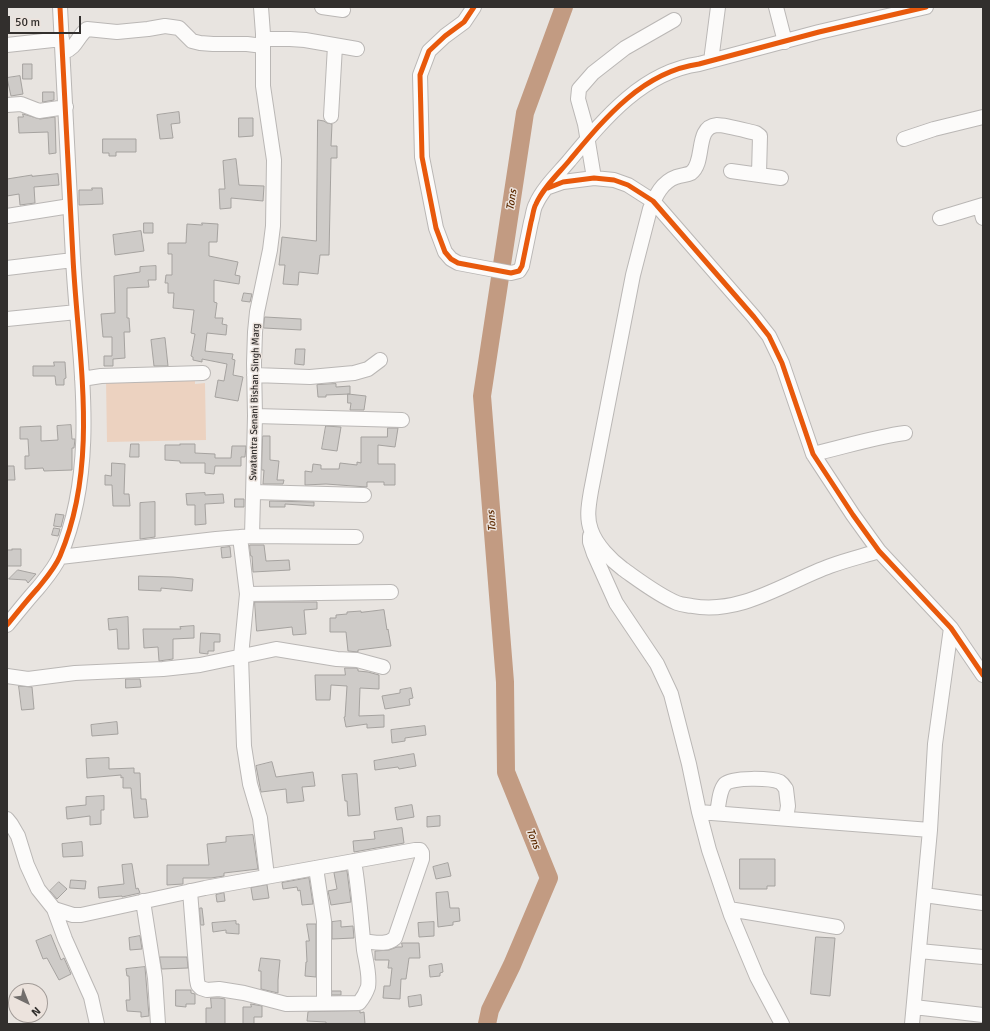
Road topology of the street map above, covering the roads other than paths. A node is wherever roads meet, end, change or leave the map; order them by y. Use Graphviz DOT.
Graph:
graph roads {
  1 [pos="60,7"];
  2 [pos="261,7"];
  3 [pos="322,7"];
  4 [pos="474,7"];
  5 [pos="718,7"];
  6 [pos="776,7"];
  7 [pos="926,7"];
  8 [pos="344,10"];
  9 [pos="884,12"];
  10 [pos="674,20"];
  11 [pos="786,42"];
  12 [pos="263,43"];
  13 [pos="7,45"];
  14 [pos="63,46"];
  15 [pos="335,46"];
  16 [pos="357,49"];
  17 [pos="711,61"];
  18 [pos="7,106"];
  19 [pos="66,107"];
  20 [pos="331,116"];
  21 [pos="983,117"];
  22 [pos="587,139"];
  23 [pos="904,139"];
  24 [pos="731,171"];
  25 [pos="759,174"];
  26 [pos="594,178"];
  27 [pos="781,178"];
  28 [pos="546,188"];
  29 [pos="653,201"];
  30 [pos="70,206"];
  31 [pos="982,210"];
  32 [pos="7,216"];
  33 [pos="940,218"];
  34 [pos="73,260"];
  35 [pos="7,268"];
  36 [pos="77,312"];
  37 [pos="7,319"];
  38 [pos="380,360"];
  39 [pos="203,372"];
  40 [pos="254,375"];
  41 [pos="82,379"];
  42 [pos="255,416"];
  43 [pos="402,420"];
  44 [pos="905,433"];
  45 [pos="813,454"];
  46 [pos="253,492"];
  47 [pos="364,495"];
  48 [pos="590,530"];
  49 [pos="356,536"];
  50 [pos="246,537"];
  51 [pos="879,551"];
  52 [pos="60,557"];
  53 [pos="392,592"];
  54 [pos="247,594"];
  55 [pos="7,625"];
  56 [pos="951,628"];
  57 [pos="241,656"];
  58 [pos="383,667"];
  59 [pos="983,675"];
  60 [pos="7,676"];
  61 [pos="699,812"];
  62 [pos="717,813"];
  63 [pos="786,818"];
  64 [pos="7,819"];
  65 [pos="930,830"];
  66 [pos="354,861"];
  67 [pos="316,868"];
  68 [pos="267,876"];
  69 [pos="190,891"];
  70 [pos="924,895"];
  71 [pos="143,901"];
  72 [pos="983,903"];
  73 [pos="54,909"];
  74 [pos="729,910"];
  75 [pos="837,927"];
  76 [pos="363,941"];
  77 [pos="919,951"];
  78 [pos="983,957"];
  79 [pos="324,1004"];
  80 [pos="914,1007"];
  81 [pos="983,1015"];
  82 [pos="97,1024"];
  83 [pos="158,1024"];
  84 [pos="782,1024"];
  85 [pos="912,1024"];
  1 -- 14 [label="street"];
  2 -- 12 [label="street, Swatantra Senani Bishan Singh Marg"];
  3 -- 8 [label="street"];
  4 -- 28 [label="street"];
  5 -- 17 [label="street"];
  6 -- 11 [label="street"];
  7 -- 9 [label="street"];
  9 -- 11 [label="street"];
  10 -- 22 [label="street"];
  11 -- 17 [label="street"];
  12 -- 14 [label="street"];
  12 -- 15 [label="street"];
  12 -- 40 [label="street, Swatantra Senani Bishan Singh Marg"];
  13 -- 14 [label="street"];
  14 -- 19 [label="street"];
  15 -- 16 [label="street"];
  15 -- 20 [label="street"];
  17 -- 22 [label="street"];
  18 -- 19 [label="street"];
  19 -- 30 [label="street"];
  21 -- 23 [label="street"];
  22 -- 26 [label="street"];
  22 -- 28 [label="street"];
  24 -- 25 [label="street"];
  25 -- 27 [label="street"];
  25 -- 29 [label="street"];
  26 -- 28 [label="street"];
  26 -- 29 [label="street"];
  29 -- 45 [label="street"];
  29 -- 48 [label="street"];
  30 -- 32 [label="street"];
  30 -- 34 [label="street"];
  31 -- 33 [label="street"];
  34 -- 35 [label="street"];
  34 -- 36 [label="street"];
  36 -- 37 [label="street"];
  36 -- 41 [label="street"];
  38 -- 40 [label="street"];
  39 -- 41 [label="street"];
  40 -- 42 [label="street, Swatantra Senani Bishan Singh Marg"];
  41 -- 52 [label="street"];
  42 -- 43 [label="street"];
  42 -- 46 [label="street, Swatantra Senani Bishan Singh Marg"];
  44 -- 45 [label="street"];
  45 -- 51 [label="street"];
  46 -- 47 [label="street"];
  46 -- 50 [label="street, Swatantra Senani Bishan Singh Marg"];
  48 -- 51 [label="street"];
  48 -- 61 [label="street"];
  49 -- 50 [label="street"];
  50 -- 52 [label="street"];
  50 -- 54 [label="street, Swatantra Senani Bishan Singh Marg"];
  51 -- 56 [label="street"];
  52 -- 55 [label="street"];
  53 -- 54 [label="street"];
  54 -- 57 [label="street, Swatantra Senani Bishan Singh Marg"];
  56 -- 59 [label="street"];
  56 -- 65 [label="street"];
  57 -- 58 [label="street"];
  57 -- 60 [label="street"];
  57 -- 68 [label="street, Swatantra Senani Bishan Singh Marg"];
  61 -- 62 [label="street"];
  61 -- 74 [label="street"];
  62 -- 63 [label="street"];
  62 -- 63 [label="street"];
  63 -- 65 [label="street"];
  64 -- 73 [label="street"];
  65 -- 70 [label="street"];
  66 -- 67 [label="street"];
  66 -- 76 [label="street"];
  66 -- 76 [label="street"];
  67 -- 68 [label="street"];
  67 -- 79 [label="street"];
  68 -- 69 [label="street"];
  69 -- 71 [label="street"];
  69 -- 79 [label="street"];
  70 -- 72 [label="street"];
  70 -- 77 [label="street"];
  71 -- 73 [label="street"];
  71 -- 83 [label="street"];
  73 -- 82 [label="street"];
  74 -- 75 [label="street"];
  74 -- 84 [label="street"];
  76 -- 79 [label="street"];
  77 -- 78 [label="street"];
  77 -- 80 [label="street"];
  80 -- 81 [label="street"];
  80 -- 85 [label="street"];
}
